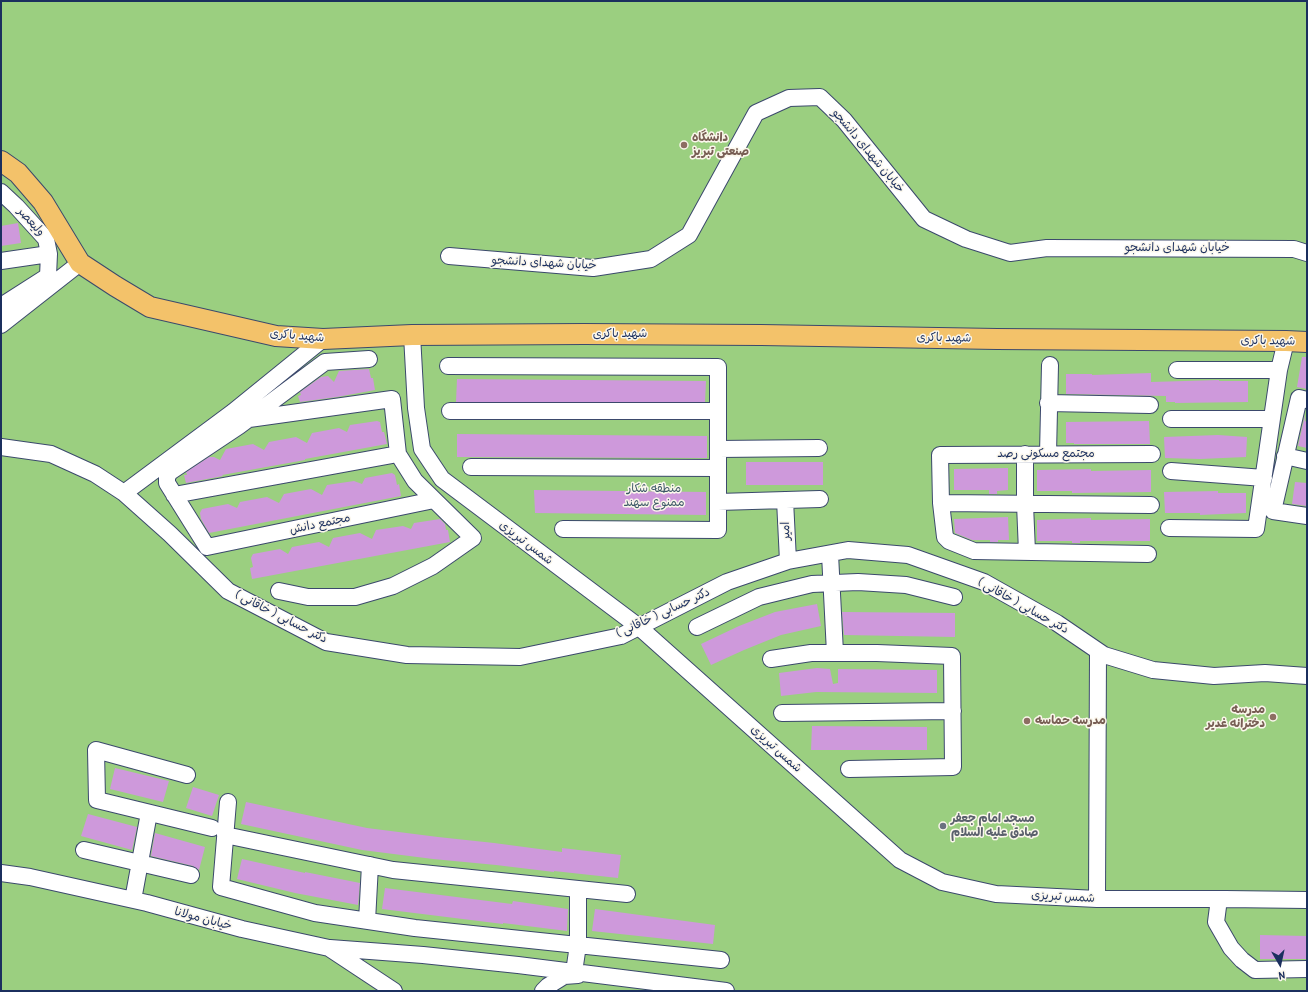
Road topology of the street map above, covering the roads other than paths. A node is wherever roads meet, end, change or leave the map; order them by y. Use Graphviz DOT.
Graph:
graph roads {
  1 [pos="1,161"];
  2 [pos="1,192"];
  3 [pos="9,207"];
  4 [pos="1307,253"];
  5 [pos="49,254"];
  6 [pos="449,256"];
  7 [pos="1,261"];
  8 [pos="80,263"];
  9 [pos="1,306"];
  10 [pos="1,325"];
  11 [pos="412,335"];
  12 [pos="323,339"];
  13 [pos="1286,341"];
  14 [pos="1307,342"];
  15 [pos="369,359"];
  16 [pos="1050,365"];
  17 [pos="448,366"];
  18 [pos="1177,370"];
  19 [pos="1279,370"];
  20 [pos="1307,400"];
  21 [pos="1048,402"];
  22 [pos="1150,405"];
  23 [pos="718,411"];
  24 [pos="450,412"];
  25 [pos="1171,418"];
  26 [pos="240,419"];
  27 [pos="1272,419"];
  28 [pos="1,447"];
  29 [pos="819,448"];
  30 [pos="718,449"];
  31 [pos="398,454"];
  32 [pos="1024,454"];
  33 [pos="1048,454"];
  34 [pos="1152,454"];
  35 [pos="1285,456"];
  36 [pos="1307,460"];
  37 [pos="471,467"];
  38 [pos="718,468"];
  39 [pos="1171,471"];
  40 [pos="1264,478"];
  41 [pos="124,493"];
  42 [pos="174,496"];
  43 [pos="820,499"];
  44 [pos="434,500"];
  45 [pos="785,500"];
  46 [pos="718,502"];
  47 [pos="941,503"];
  48 [pos="1025,504"];
  49 [pos="1151,505"];
  50 [pos="1307,516"];
  51 [pos="1169,528"];
  52 [pos="563,529"];
  53 [pos="949,541"];
  54 [pos="1027,552"];
  55 [pos="830,554"];
  56 [pos="1148,554"];
  57 [pos="788,562"];
  58 [pos="943,567"];
  59 [pos="832,584"];
  60 [pos="279,591"];
  61 [pos="954,597"];
  62 [pos="639,627"];
  63 [pos="697,627"];
  64 [pos="1098,651"];
  65 [pos="835,653"];
  66 [pos="771,659"];
  67 [pos="1307,676"];
  68 [pos="953,710"];
  69 [pos="782,713"];
  70 [pos="849,769"];
  71 [pos="187,775"];
  72 [pos="228,802"];
  73 [pos="149,813"];
  74 [pos="218,832"];
  75 [pos="84,850"];
  76 [pos="140,863"];
  77 [pos="370,865"];
  78 [pos="1,874"];
  79 [pos="191,875"];
  80 [pos="578,889"];
  81 [pos="627,894"];
  82 [pos="1097,899"];
  83 [pos="1219,899"];
  84 [pos="133,900"];
  85 [pos="1307,900"];
  86 [pos="367,921"];
  87 [pos="578,945"];
  88 [pos="329,948"];
  89 [pos="721,960"];
  90 [pos="1307,969"];
  91 [pos="574,972"];
  92 [pos="595,974"];
  93 [pos="700,989"];
  94 [pos="394,991"];
  95 [pos="543,991"];
  96 [pos="726,991"];
  1 -- 8 [label="main road, شهید باکری"];
  2 -- 3 [label="street, ولیعصر"];
  3 -- 5 [label="street, ولیعصر"];
  4 -- 6 [label="street, خیابان شهدای دانشجو"];
  5 -- 7 [label="street"];
  5 -- 9 [label="street, ولیعصر"];
  8 -- 10 [label="street"];
  8 -- 12 [label="main road, شهید باکری"];
  11 -- 12 [label="main road, شهید باکری"];
  11 -- 13 [label="main road, شهید باکری"];
  11 -- 62 [label="street, شمس تبریزی"];
  12 -- 26 [label="street"];
  13 -- 14 [label="main road, شهید باکری"];
  13 -- 19 [label="street"];
  15 -- 26 [label="street"];
  16 -- 21 [label="street"];
  17 -- 23 [label="street"];
  18 -- 19 [label="street"];
  19 -- 27 [label="street"];
  20 -- 35 [label="street"];
  21 -- 22 [label="street"];
  21 -- 33 [label="street"];
  23 -- 24 [label="street"];
  23 -- 30 [label="street"];
  25 -- 27 [label="street"];
  26 -- 31 [label="street"];
  26 -- 41 [label="street"];
  26 -- 42 [label="street"];
  27 -- 40 [label="street"];
  28 -- 41 [label="street, دکتر حسابی ( خاقانی )"];
  29 -- 30 [label="street"];
  30 -- 38 [label="street"];
  31 -- 42 [label="street"];
  31 -- 44 [label="street"];
  32 -- 33 [label="street, مجتمع مسکونی رصد"];
  32 -- 47 [label="street, مجتمع مسکونی رصد"];
  32 -- 48 [label="street"];
  33 -- 34 [label="street, مجتمع مسکونی رصد"];
  35 -- 36 [label="street"];
  35 -- 50 [label="street"];
  37 -- 38 [label="street"];
  38 -- 46 [label="street"];
  39 -- 40 [label="street"];
  40 -- 51 [label="street"];
  41 -- 62 [label="street, دکتر حسابی ( خاقانی )"];
  42 -- 44 [label="street, مجتمع دانش"];
  43 -- 45 [label="street"];
  44 -- 60 [label="street"];
  45 -- 46 [label="street"];
  45 -- 57 [label="street, امیر"];
  46 -- 52 [label="street"];
  47 -- 48 [label="street"];
  47 -- 53 [label="street"];
  48 -- 49 [label="street"];
  48 -- 54 [label="street"];
  53 -- 54 [label="street"];
  53 -- 58 [label="street"];
  54 -- 56 [label="street"];
  55 -- 57 [label="street, دکتر حسابی ( خاقانی )"];
  55 -- 58 [label="street, دکتر حسابی ( خاقانی )"];
  55 -- 59 [label="street"];
  57 -- 62 [label="street, دکتر حسابی ( خاقانی )"];
  58 -- 64 [label="street, دکتر حسابی ( خاقانی )"];
  59 -- 61 [label="street"];
  59 -- 63 [label="street"];
  59 -- 65 [label="street"];
  62 -- 82 [label="street, شمس تبریزی"];
  64 -- 67 [label="street, دکتر حسابی ( خاقانی )"];
  64 -- 82 [label="street"];
  65 -- 66 [label="street"];
  65 -- 68 [label="street"];
  68 -- 69 [label="street"];
  68 -- 70 [label="street"];
  71 -- 73 [label="street"];
  72 -- 74 [label="street"];
  73 -- 74 [label="street"];
  73 -- 76 [label="street"];
  74 -- 77 [label="street"];
  74 -- 86 [label="street"];
  75 -- 76 [label="street"];
  76 -- 79 [label="street"];
  76 -- 84 [label="street"];
  77 -- 80 [label="street"];
  77 -- 86 [label="street"];
  78 -- 84 [label="street, خیابان مولانا"];
  80 -- 81 [label="street"];
  80 -- 87 [label="street"];
  82 -- 83 [label="street, شمس تبریزی"];
  83 -- 85 [label="street, شمس تبریزی"];
  83 -- 90 [label="street"];
  84 -- 88 [label="street, خیابان مولانا"];
  86 -- 87 [label="street"];
  87 -- 89 [label="street"];
  87 -- 91 [label="street"];
  88 -- 91 [label="street"];
  88 -- 94 [label="street, خیابان مولانا"];
  91 -- 92 [label="street"];
  92 -- 93 [label="street"];
  92 -- 95 [label="street"];
  93 -- 96 [label="street"];
}
